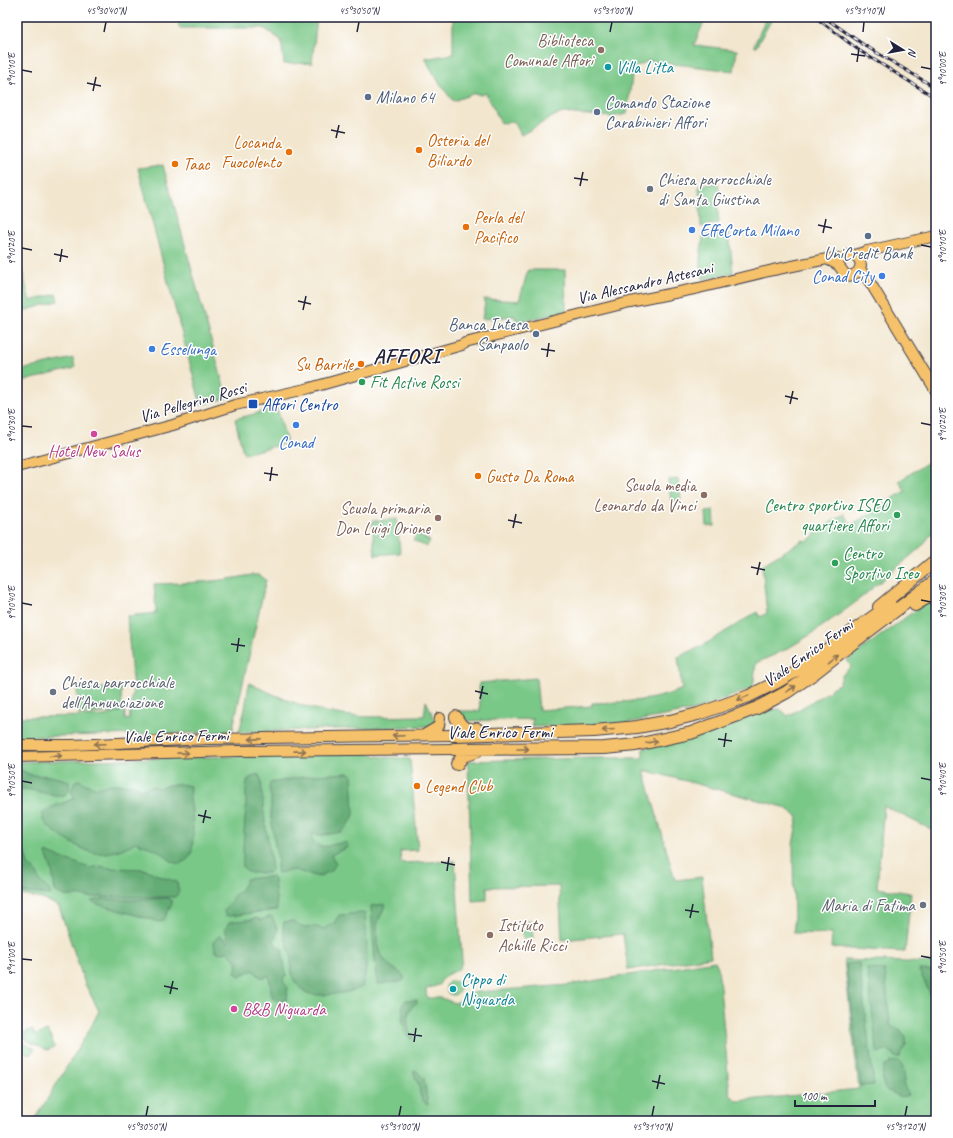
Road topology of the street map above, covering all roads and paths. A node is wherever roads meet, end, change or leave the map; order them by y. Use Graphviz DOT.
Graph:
graph roads {
  1 [pos="936,232"];
  2 [pos="932,237"];
  3 [pos="841,263"];
  4 [pos="858,265"];
  5 [pos="470,342"];
  6 [pos="936,391"];
  7 [pos="17,467"];
  8 [pos="936,560"];
  9 [pos="936,572"];
  10 [pos="936,580"];
  11 [pos="936,592"];
  12 [pos="851,638"];
  13 [pos="456,717"];
  14 [pos="440,718"];
  15 [pos="489,734"];
  16 [pos="423,735"];
  17 [pos="453,736"];
  18 [pos="17,745"];
  19 [pos="416,749"];
  20 [pos="454,749"];
  21 [pos="484,749"];
  22 [pos="17,757"];
  23 [pos="457,764"];
  1 -- 2 [label="main road"];
  2 -- 4 [label="main road"];
  3 -- 4 [label="main road"];
  3 -- 4 [label="main road, Via Alessandro Astesani"];
  3 -- 5 [label="main road, Via Alessandro Astesani"];
  4 -- 6 [label="main road"];
  5 -- 7 [label="main road, Via Pellegrino Rossi"];
  8 -- 12 [label="highway"];
  9 -- 12 [label="highway, Viale Enrico Fermi"];
  10 -- 12 [label="highway, Viale Enrico Fermi"];
  11 -- 12 [label="highway"];
  12 -- 15 [label="highway, Viale Enrico Fermi, one-way"];
  21 -- 12 [label="highway, Viale Enrico Fermi, one-way"];
  13 -- 15 [label="highway"];
  14 -- 16 [label="main road"];
  15 -- 17 [label="highway, Viale Enrico Fermi"];
  16 -- 17 [label="main road, Viale Enrico Fermi"];
  16 -- 18 [label="main road, Viale Enrico Fermi, one-way"];
  19 -- 20 [label="main road, Viale Enrico Fermi"];
  22 -- 19 [label="main road, Viale Enrico Fermi, one-way"];
  19 -- 23 [label="main road"];
  20 -- 21 [label="highway, Viale Enrico Fermi"];
  21 -- 23 [label="highway"];
}
